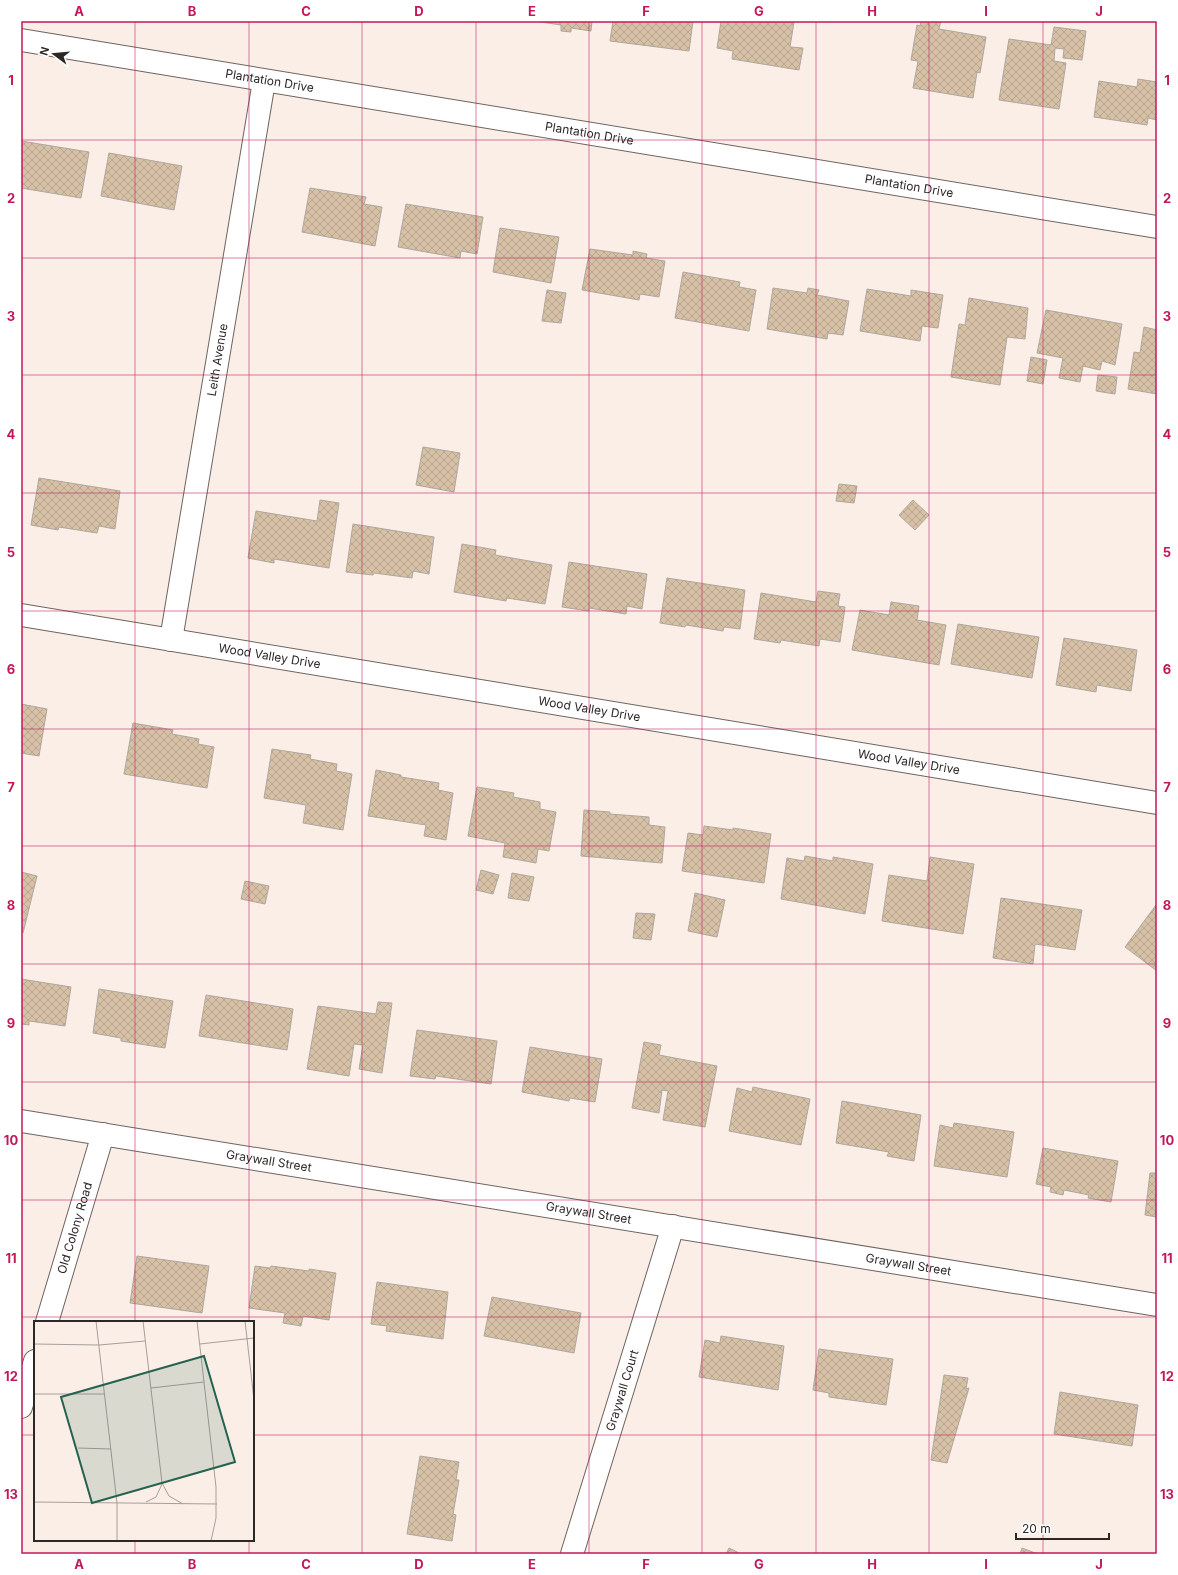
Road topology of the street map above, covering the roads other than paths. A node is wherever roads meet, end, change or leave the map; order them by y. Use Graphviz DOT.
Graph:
graph roads {
  1 [pos="21,40"];
  2 [pos="264,81"];
  3 [pos="1157,227"];
  4 [pos="21,615"];
  5 [pos="171,640"];
  6 [pos="1157,803"];
  7 [pos="21,1121"];
  8 [pos="103,1134"];
  9 [pos="673,1226"];
  10 [pos="1157,1305"];
  11 [pos="47,1321"];
  12 [pos="34,1364"];
  13 [pos="21,1407"];
  14 [pos="572,1554"];
  1 -- 2 [label="street, Plantation Drive"];
  2 -- 3 [label="street, Plantation Drive"];
  2 -- 5 [label="street, Leith Avenue"];
  4 -- 5 [label="street, Wood Valley Drive"];
  5 -- 6 [label="street, Wood Valley Drive"];
  7 -- 8 [label="street, Graywall Street"];
  8 -- 9 [label="street, Graywall Street"];
  8 -- 11 [label="street, Old Colony Road"];
  9 -- 10 [label="street, Graywall Street"];
  9 -- 14 [label="street, Graywall Court"];
  12 -- 13 [label="street"];
}
